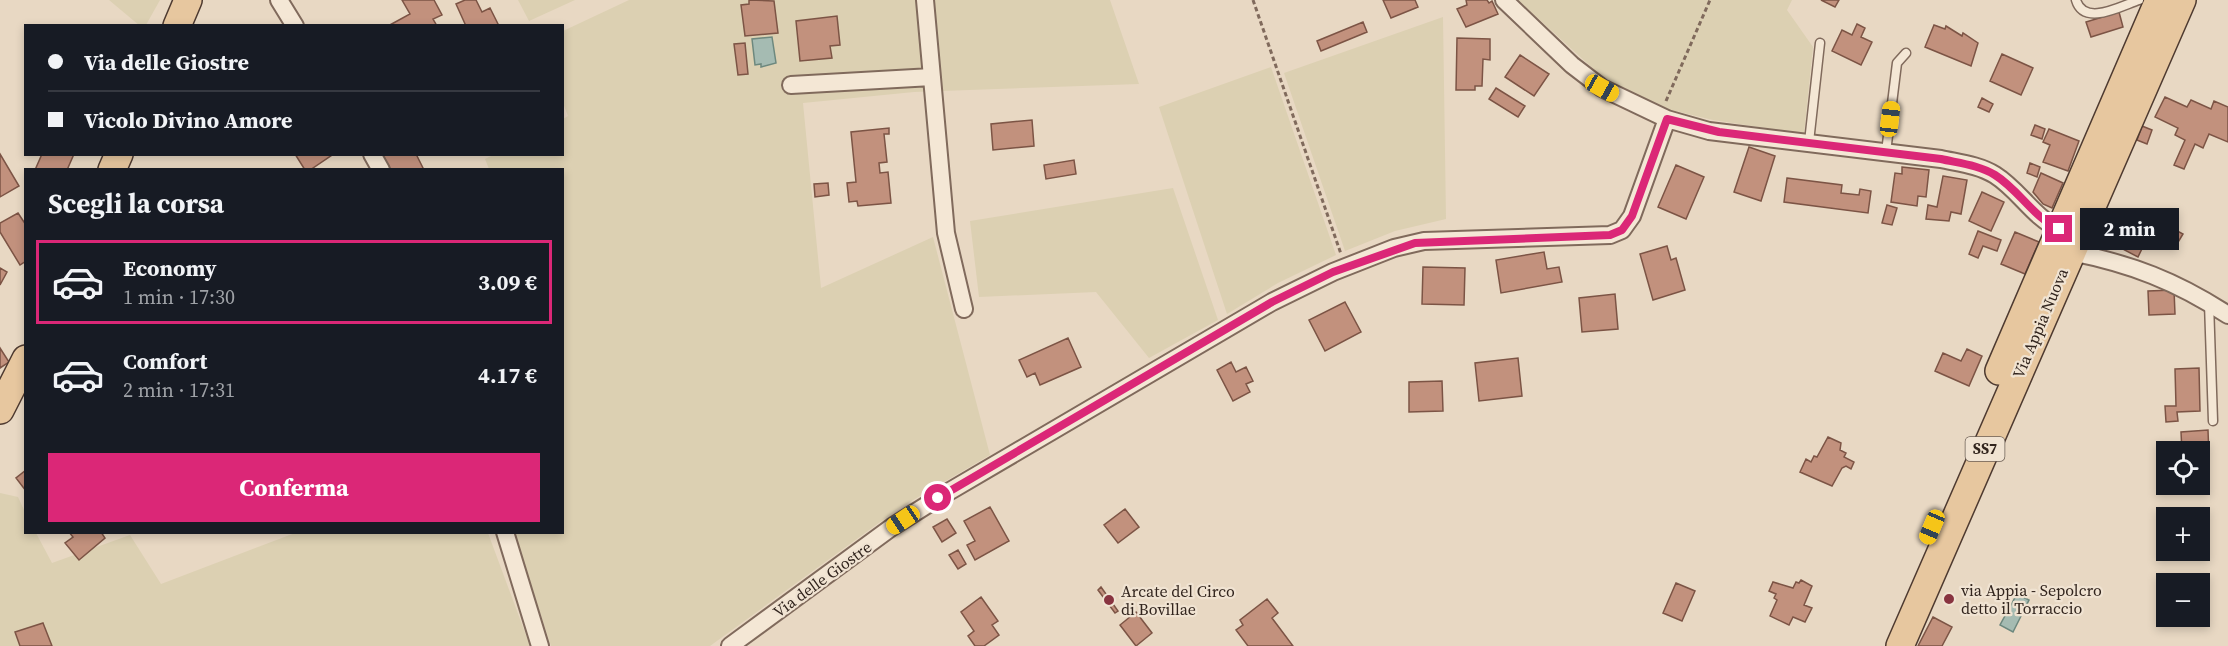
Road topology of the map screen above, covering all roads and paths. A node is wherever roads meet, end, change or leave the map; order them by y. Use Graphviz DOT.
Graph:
graph roads {
  1 [pos="188,0"];
  2 [pos="279,0"];
  3 [pos="925,0"];
  4 [pos="1253,0"];
  5 [pos="1504,0"];
  6 [pos="1710,0"];
  7 [pos="2076,0"];
  8 [pos="2156,1"];
  9 [pos="178,24"];
  10 [pos="294,24"];
  11 [pos="1820,43"];
  12 [pos="1906,53"];
  13 [pos="932,77"];
  14 [pos="791,85"];
  15 [pos="1663,118"];
  16 [pos="1809,142"];
  17 [pos="1886,152"];
  18 [pos="2065,240"];
  19 [pos="1346,267"];
  20 [pos="2209,303"];
  21 [pos="964,309"];
  22 [pos="2228,315"];
  23 [pos="24,362"];
  24 [pos="0,410"];
  25 [pos="2212,421"];
  26 [pos="506,534"];
  27 [pos="540,646"];
  28 [pos="730,646"];
  29 [pos="1880,646"];
  30 [pos="1900,646"];
  1 -- 9 [label="main road"];
  2 -- 10 [label="street"];
  3 -- 13 [label="street"];
  4 -- 19 [label="path"];
  5 -- 15 [label="street"];
  6 -- 15 [label="path"];
  7 -- 8 [label="lane"];
  8 -- 18 [label="main road, Via Appia Nuova / SS7"];
  11 -- 16 [label="lane"];
  12 -- 17 [label="lane"];
  13 -- 14 [label="street"];
  13 -- 21 [label="street"];
  15 -- 16 [label="street"];
  15 -- 19 [label="street, Via delle Giostre"];
  16 -- 17 [label="street"];
  17 -- 18 [label="street"];
  18 -- 20 [label="street"];
  18 -- 29 [label="main road, Via Appia Nuova / SS7"];
  18 -- 30 [label="main road, Via Appia Nuova / SS7"];
  19 -- 28 [label="street, Via delle Giostre"];
  20 -- 22 [label="street"];
  20 -- 25 [label="lane"];
  23 -- 24 [label="main road"];
  26 -- 27 [label="street"];
}
